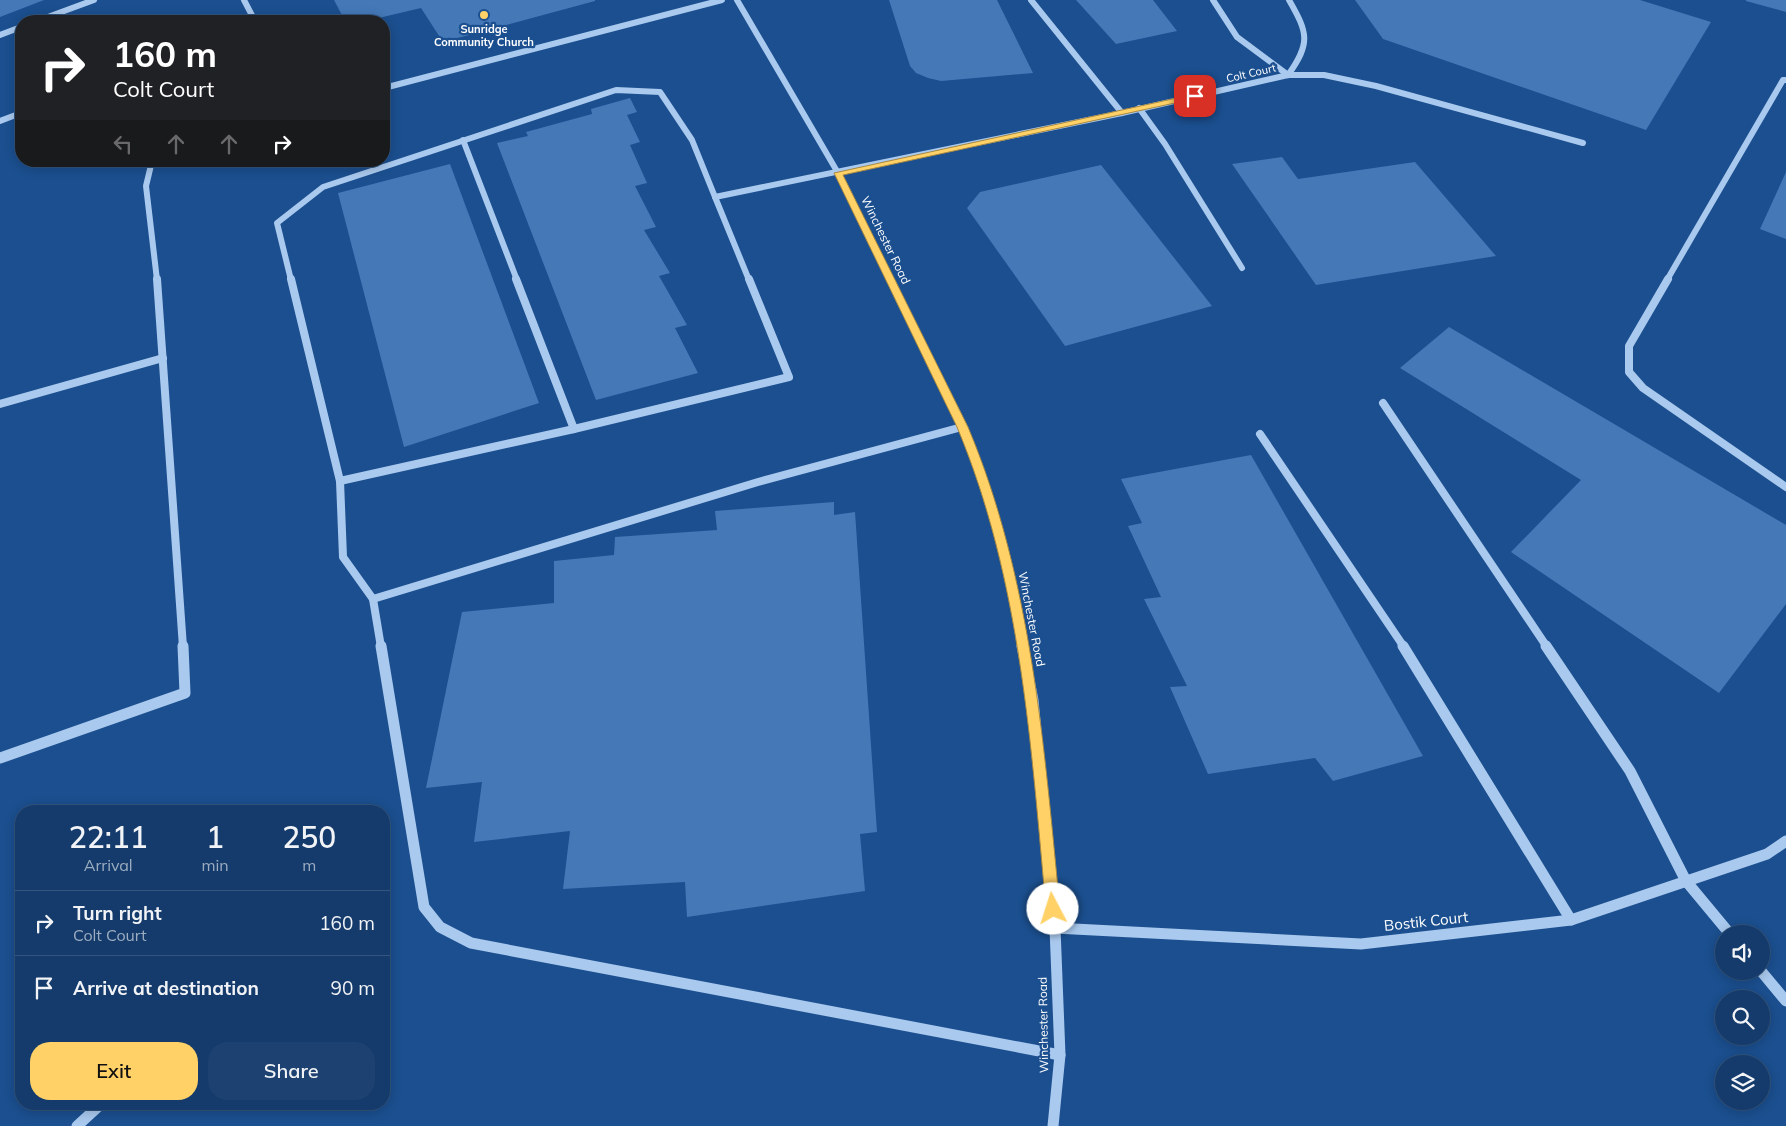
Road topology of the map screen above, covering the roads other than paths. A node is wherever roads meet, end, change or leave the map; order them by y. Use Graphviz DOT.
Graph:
graph roads {
  1 [pos="94,0"];
  2 [pos="244,0"];
  3 [pos="722,0"];
  4 [pos="737,0"];
  5 [pos="1030,0"];
  6 [pos="1213,0"];
  7 [pos="1289,0"];
  8 [pos="54,15"];
  9 [pos="252,15"];
  10 [pos="15,29"];
  11 [pos="0,35"];
  12 [pos="1288,75"];
  13 [pos="1786,80"];
  14 [pos="390,86"];
  15 [pos="1139,108"];
  16 [pos="1122,113"];
  17 [pos="15,115"];
  18 [pos="0,121"];
  19 [pos="464,140"];
  20 [pos="1583,143"];
  21 [pos="390,165"];
  22 [pos="151,167"];
  23 [pos="383,167"];
  24 [pos="838,173"];
  25 [pos="715,197"];
  26 [pos="1242,268"];
  27 [pos="163,358"];
  28 [pos="1382,403"];
  29 [pos="0,404"];
  30 [pos="962,427"];
  31 [pos="574,429"];
  32 [pos="1260,434"];
  33 [pos="340,481"];
  34 [pos="1786,487"];
  35 [pos="373,599"];
  36 [pos="0,758"];
  37 [pos="1786,841"];
  38 [pos="1686,882"];
  39 [pos="1571,920"];
  40 [pos="1722,925"];
  41 [pos="1055,928"];
  42 [pos="1768,980"];
  43 [pos="1786,1001"];
  44 [pos="1060,1055"];
  45 [pos="94,1110"];
  46 [pos="77,1126"];
  47 [pos="1054,1126"];
  1 -- 8 [label="street"];
  2 -- 9 [label="street"];
  3 -- 14 [label="street"];
  4 -- 24 [label="street, Winchester Road"];
  5 -- 16 [label="street"];
  6 -- 12 [label="street"];
  7 -- 12 [label="street"];
  10 -- 11 [label="street"];
  12 -- 15 [label="street, Colt Court"];
  12 -- 20 [label="street, Colt Court"];
  13 -- 34 [label="street"];
  15 -- 16 [label="street, Colt Court"];
  15 -- 26 [label="street"];
  16 -- 24 [label="street, Colt Court"];
  17 -- 18 [label="street"];
  19 -- 21 [label="street"];
  19 -- 25 [label="street"];
  19 -- 31 [label="street"];
  22 -- 27 [label="street"];
  23 -- 33 [label="street"];
  24 -- 25 [label="street"];
  24 -- 30 [label="street, Winchester Road"];
  25 -- 31 [label="street"];
  27 -- 29 [label="street"];
  27 -- 36 [label="street"];
  28 -- 38 [label="street"];
  30 -- 35 [label="street"];
  30 -- 41 [label="street, Winchester Road"];
  31 -- 33 [label="street"];
  32 -- 39 [label="street"];
  33 -- 35 [label="street"];
  35 -- 44 [label="street"];
  37 -- 38 [label="street, Bostik Court"];
  38 -- 39 [label="street, Bostik Court"];
  38 -- 40 [label="street"];
  39 -- 41 [label="street, Bostik Court"];
  41 -- 44 [label="street, Winchester Road"];
  42 -- 43 [label="street"];
  44 -- 47 [label="street, Winchester Road"];
  45 -- 46 [label="street"];
}
